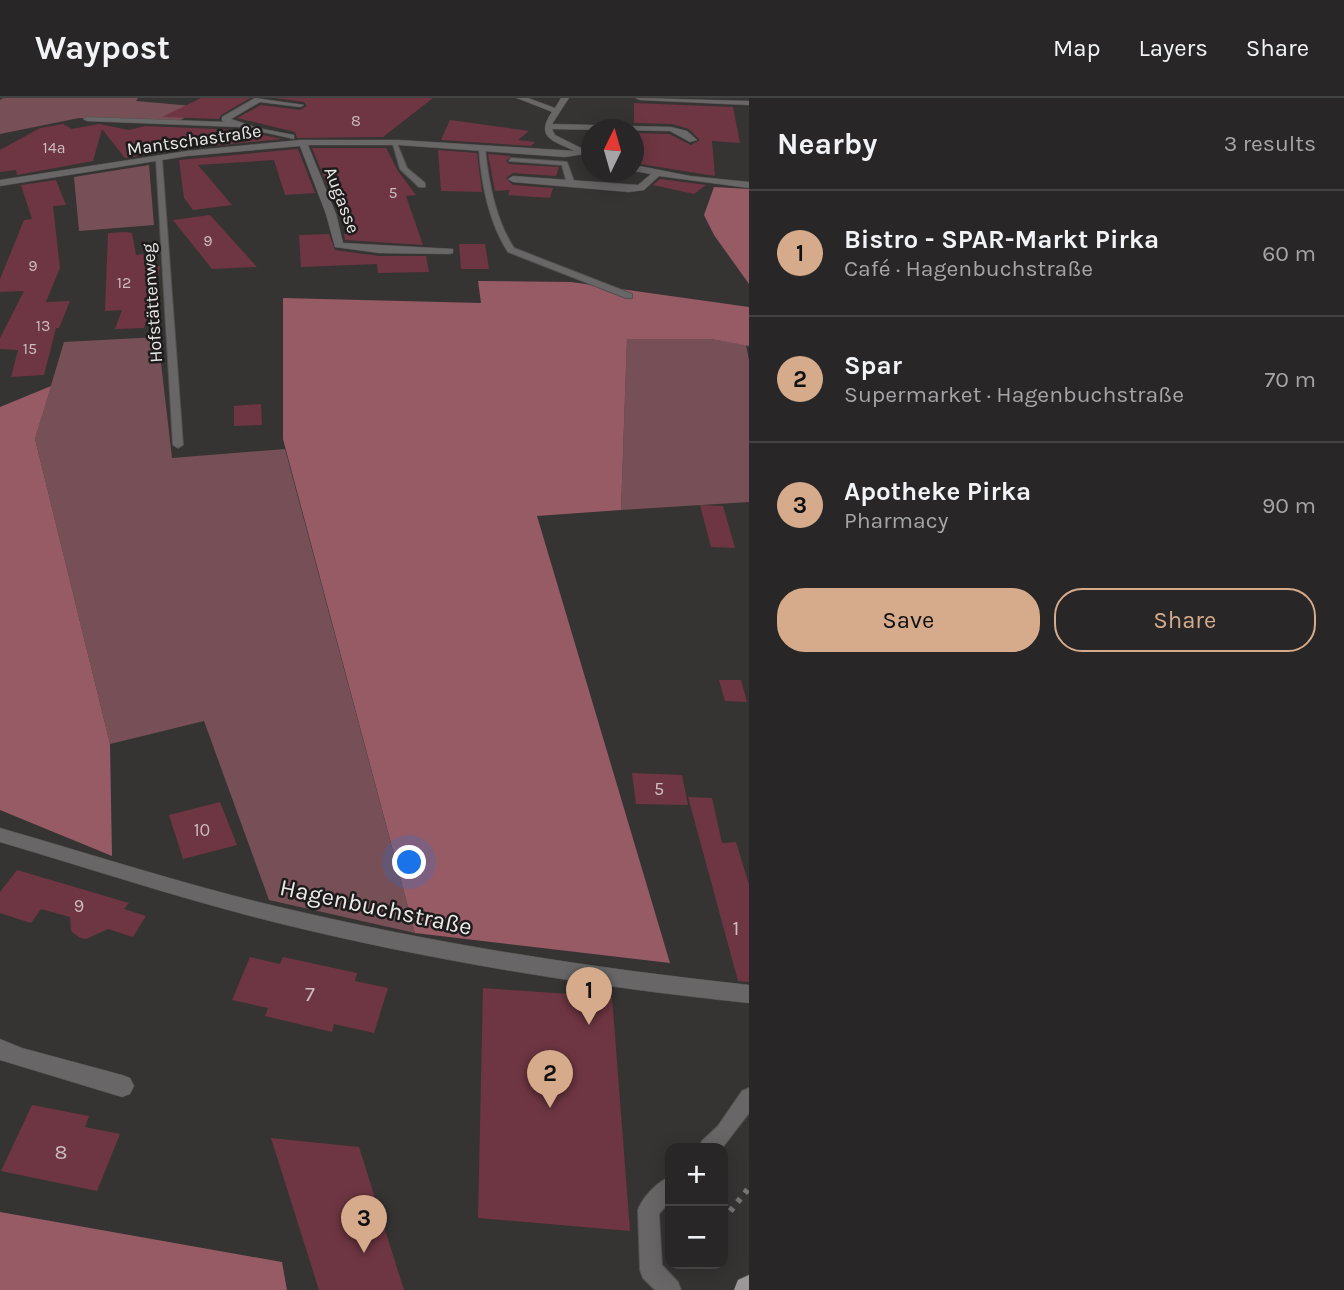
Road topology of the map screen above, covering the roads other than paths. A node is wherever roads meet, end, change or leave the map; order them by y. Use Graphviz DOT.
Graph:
graph roads {
  1 [pos="521,98"];
  2 [pos="565,98"];
  3 [pos="640,98"];
  4 [pos="749,103"];
  5 [pos="300,105"];
  6 [pos="556,111"];
  7 [pos="87,119"];
  8 [pos="240,126"];
  9 [pos="548,126"];
  10 [pos="693,140"];
  11 [pos="319,142"];
  12 [pos="394,142"];
  13 [pos="303,143"];
  14 [pos="482,148"];
  15 [pos="581,150"];
  16 [pos="581,154"];
  17 [pos="159,159"];
  18 [pos="511,160"];
  19 [pos="644,170"];
  20 [pos="657,173"];
  21 [pos="513,179"];
  22 [pos="0,183"];
  23 [pos="571,184"];
  24 [pos="422,185"];
  25 [pos="749,185"];
  26 [pos="449,251"];
  27 [pos="629,296"];
  28 [pos="178,445"];
  29 [pos="0,835"];
  30 [pos="749,994"];
  31 [pos="0,1049"];
  32 [pos="122,1086"];
  33 [pos="749,1097"];
  34 [pos="714,1143"];
  35 [pos="665,1192"];
  36 [pos="670,1290"];
  1 -- 6 [label="street"];
  2 -- 6 [label="street"];
  3 -- 4 [label="street"];
  5 -- 8 [label="street"];
  6 -- 9 [label="street"];
  7 -- 8 [label="street"];
  8 -- 11 [label="street"];
  9 -- 10 [label="street"];
  9 -- 15 [label="street"];
  11 -- 12 [label="street, Mantschastraße"];
  11 -- 13 [label="street, Mantschastraße"];
  12 -- 14 [label="street, Mantschastraße"];
  12 -- 24 [label="lane"];
  13 -- 17 [label="street, Mantschastraße"];
  13 -- 26 [label="street, Augasse"];
  14 -- 16 [label="street, Mantschastraße"];
  14 -- 27 [label="lane"];
  17 -- 22 [label="street, Mantschastraße"];
  17 -- 28 [label="lane, Hofstättenweg"];
  18 -- 23 [label="lane"];
  19 -- 20 [label="street"];
  20 -- 23 [label="street"];
  20 -- 25 [label="street"];
  21 -- 23 [label="street"];
  29 -- 30 [label="street, Hagenbuchstraße"];
  31 -- 32 [label="street"];
  33 -- 34 [label="lane"];
  35 -- 36 [label="lane"];
}
